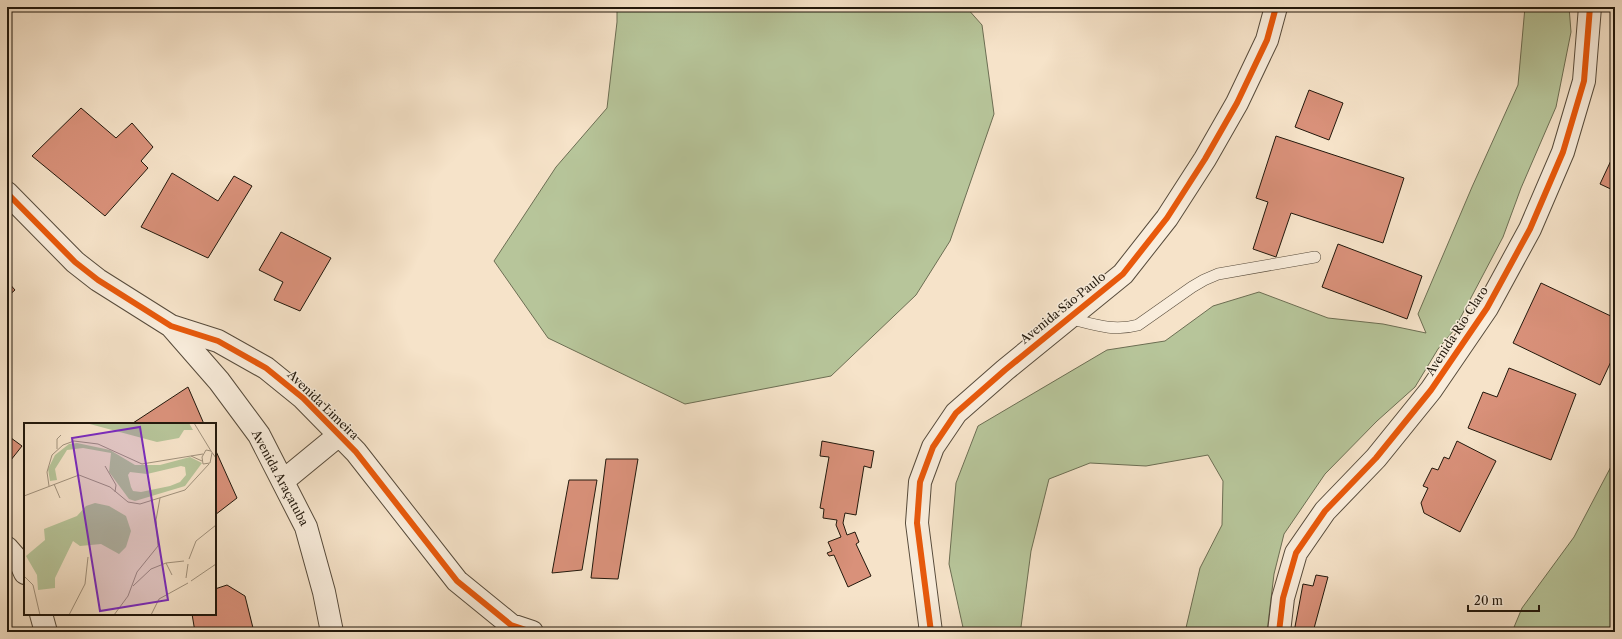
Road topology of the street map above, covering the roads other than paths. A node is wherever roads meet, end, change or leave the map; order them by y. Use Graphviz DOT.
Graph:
graph roads {
  1 [pos="1276,7"];
  2 [pos="1590,7"];
  3 [pos="7,193"];
  4 [pos="1315,257"];
  5 [pos="1068,318"];
  6 [pos="171,326"];
  7 [pos="339,435"];
  8 [pos="283,481"];
  9 [pos="7,548"];
  10 [pos="24,571"];
  11 [pos="41,615"];
  12 [pos="46,632"];
  13 [pos="332,632"];
  14 [pos="532,632"];
  15 [pos="931,632"];
  16 [pos="1279,632"];
  1 -- 5 [label="street, Avenida São Paulo"];
  2 -- 16 [label="street, Avenida Rio Claro"];
  3 -- 6 [label="street, Avenida Limeira"];
  4 -- 5 [label="lane"];
  5 -- 15 [label="street, Avenida São Paulo"];
  6 -- 7 [label="street, Avenida Limeira"];
  6 -- 8 [label="street, Avenida Araçatuba"];
  7 -- 8 [label="street"];
  7 -- 14 [label="street, Avenida Limeira"];
  8 -- 13 [label="street, Avenida Araçatuba"];
  9 -- 10 [label="street"];
  11 -- 12 [label="street"];
}
